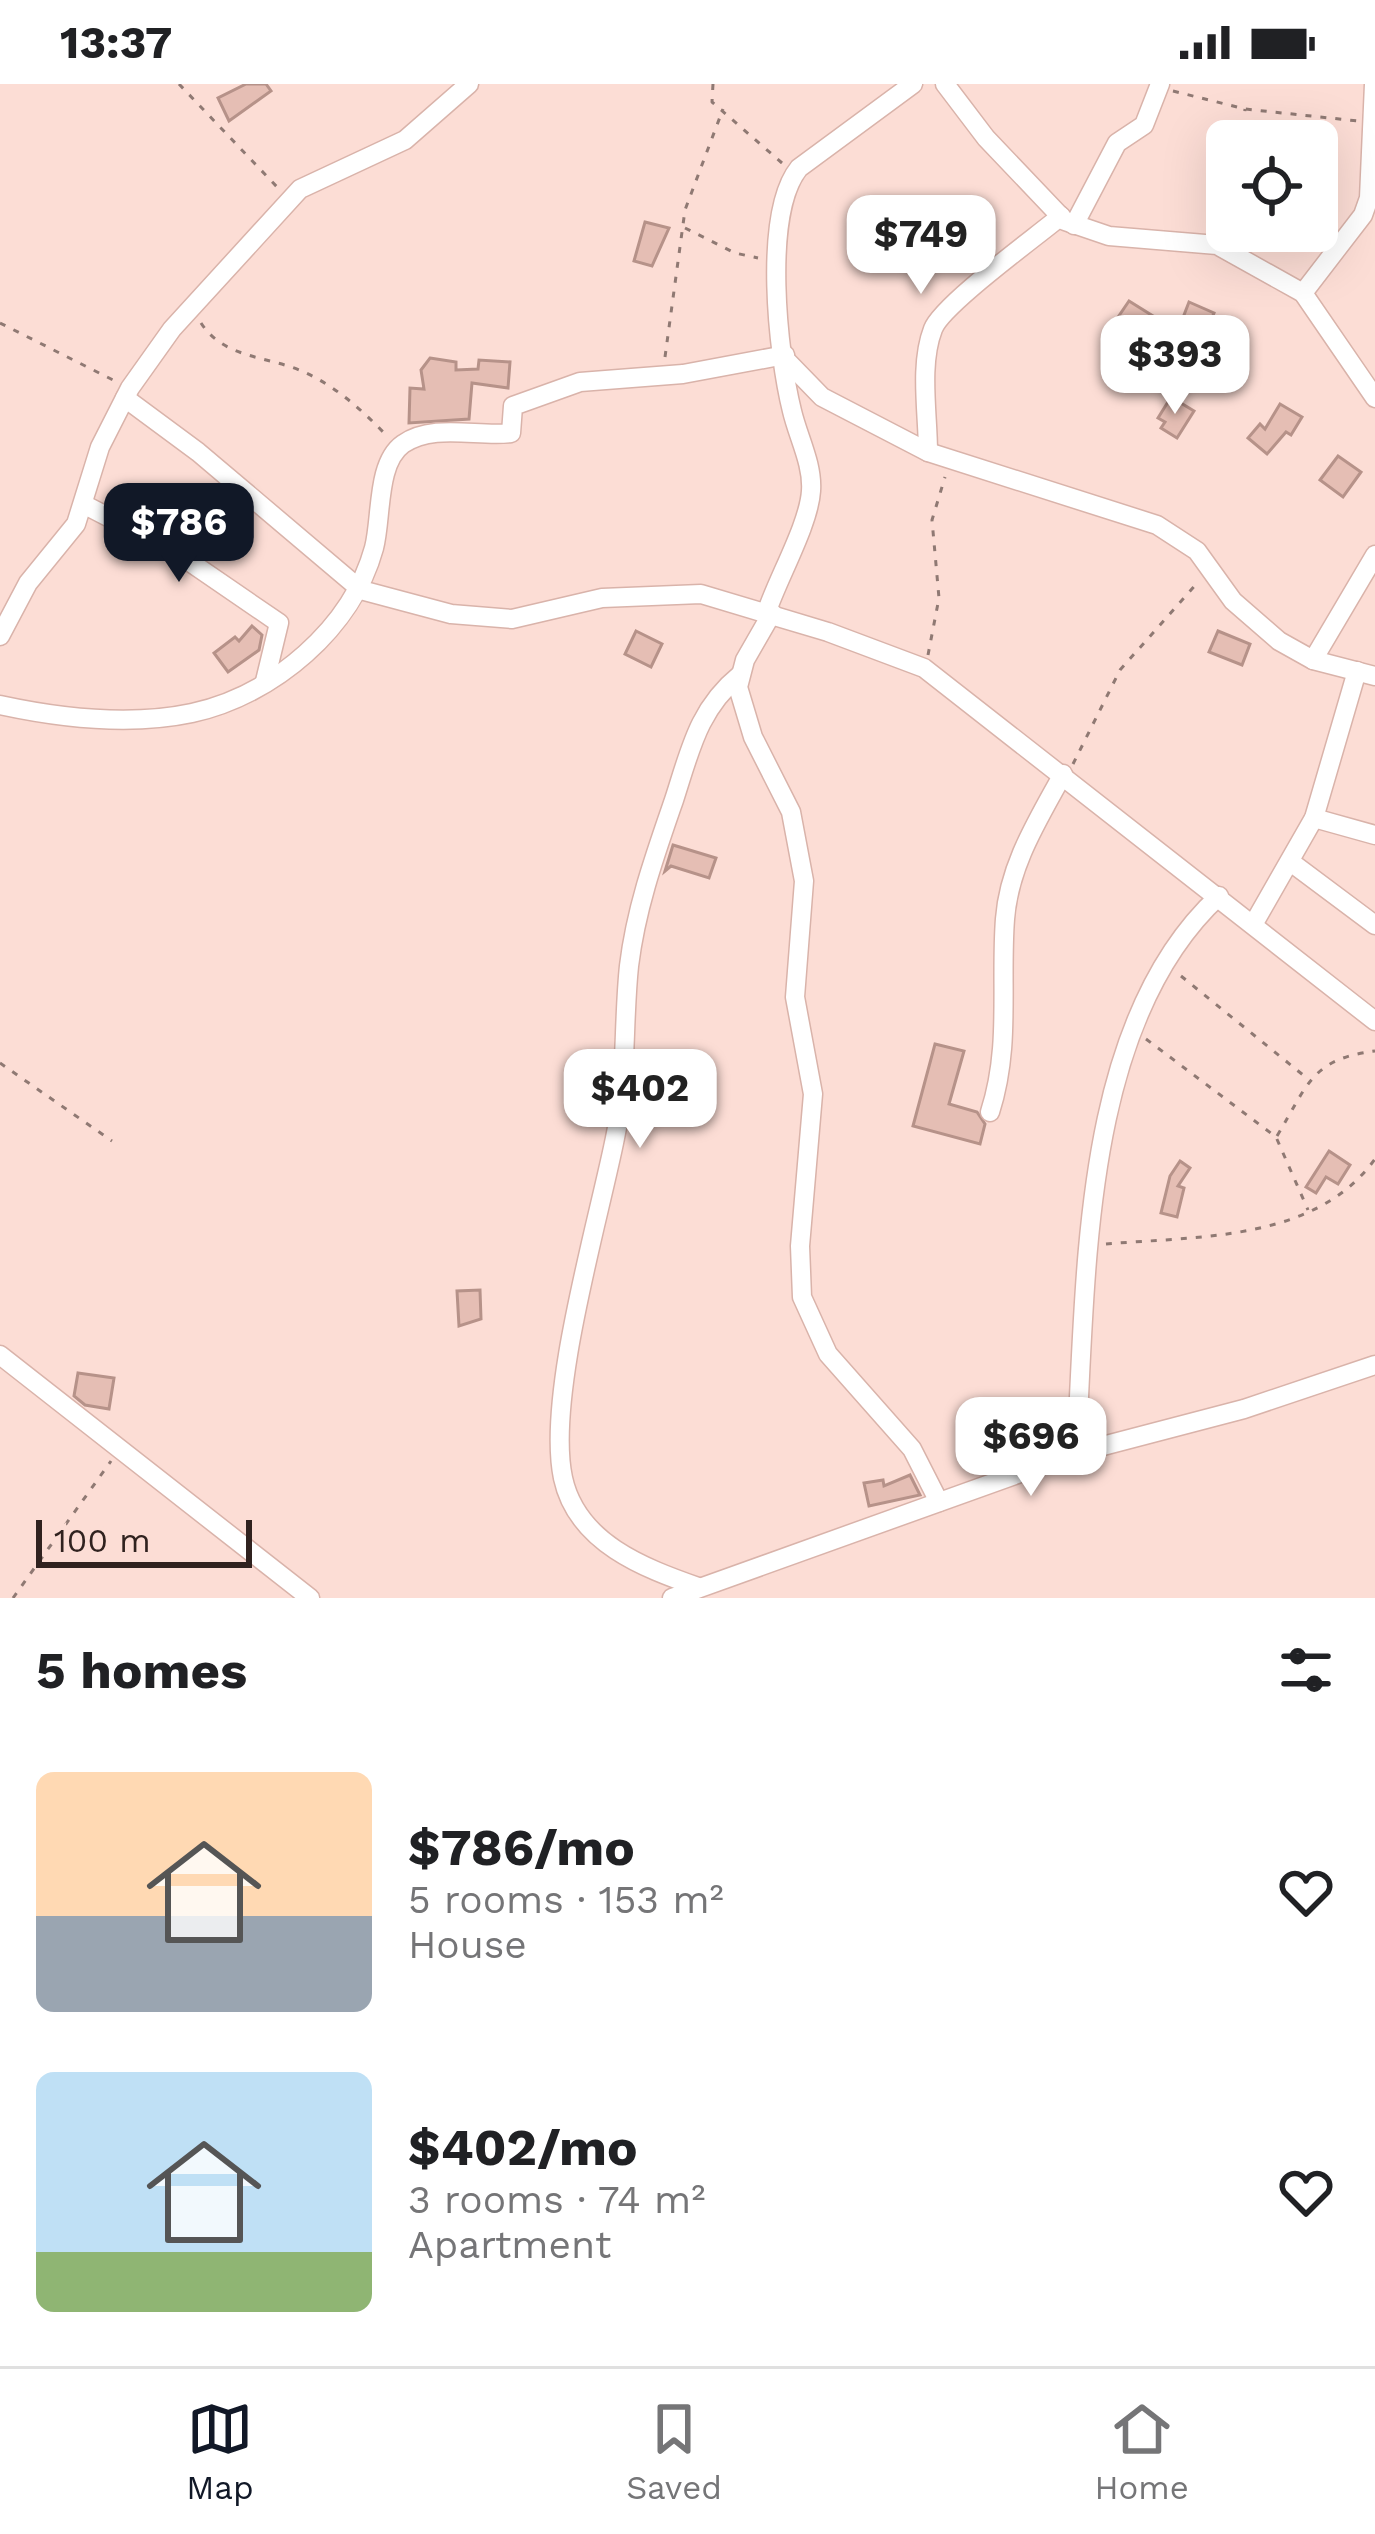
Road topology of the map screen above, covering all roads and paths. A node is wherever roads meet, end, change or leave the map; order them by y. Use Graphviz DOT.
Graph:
graph roads {
  1 [pos="179,84"];
  2 [pos="469,84"];
  3 [pos="713,84"];
  4 [pos="913,84"];
  5 [pos="945,84"];
  6 [pos="1374,84"];
  7 [pos="1160,86"];
  8 [pos="1245,109"];
  9 [pos="722,110"];
  10 [pos="1244,120"];
  11 [pos="1369,122"];
  12 [pos="794,175"];
  13 [pos="1372,193"];
  14 [pos="289,199"];
  15 [pos="1067,221"];
  16 [pos="683,227"];
  17 [pos="778,256"];
  18 [pos="1303,293"];
  19 [pos="195,304"];
  20 [pos="0,323"];
  21 [pos="785,357"];
  22 [pos="656,373"];
  23 [pos="128,393"];
  24 [pos="1375,398"];
  25 [pos="398,447"];
  26 [pos="928,452"];
  27 [pos="953,463"];
  28 [pos="82,504"];
  29 [pos="1375,555"];
  30 [pos="1210,571"];
  31 [pos="361,590"];
  32 [pos="770,612"];
  33 [pos="0,636"];
  34 [pos="1313,660"];
  35 [pos="924,668"];
  36 [pos="1366,673"];
  37 [pos="740,675"];
  38 [pos="265,681"];
  39 [pos="0,705"];
  40 [pos="1065,775"];
  41 [pos="1314,818"];
  42 [pos="1375,835"];
  43 [pos="1292,862"];
  44 [pos="1219,896"];
  45 [pos="1254,923"];
  46 [pos="1375,925"];
  47 [pos="1165,964"];
  48 [pos="1375,1021"];
  49 [pos="1136,1031"];
  50 [pos="1375,1051"];
  51 [pos="0,1063"];
  52 [pos="1308,1079"];
  53 [pos="990,1112"];
  54 [pos="1276,1137"];
  55 [pos="112,1141"];
  56 [pos="1375,1159"];
  57 [pos="1309,1213"];
  58 [pos="1089,1245"];
  59 [pos="0,1355"];
  60 [pos="1375,1365"];
  61 [pos="119,1450"];
  62 [pos="1076,1453"];
  63 [pos="939,1502"];
  64 [pos="698,1587"];
  65 [pos="13,1598"];
  66 [pos="310,1598"];
  67 [pos="672,1598"];
  1 -- 14 [label="path"];
  2 -- 14 [label="street"];
  3 -- 9 [label="path"];
  4 -- 12 [label="street"];
  5 -- 15 [label="street"];
  6 -- 11 [label="street"];
  7 -- 8 [label="path"];
  7 -- 15 [label="street"];
  8 -- 10 [label="path"];
  8 -- 11 [label="path"];
  9 -- 12 [label="path"];
  9 -- 16 [label="path"];
  11 -- 13 [label="street"];
  12 -- 17 [label="street"];
  13 -- 18 [label="street"];
  14 -- 19 [label="street"];
  15 -- 18 [label="street"];
  15 -- 26 [label="street"];
  16 -- 17 [label="path"];
  16 -- 22 [label="path"];
  17 -- 21 [label="street"];
  18 -- 24 [label="street"];
  19 -- 23 [label="street"];
  19 -- 25 [label="path"];
  20 -- 23 [label="path"];
  21 -- 22 [label="street"];
  21 -- 26 [label="street"];
  21 -- 32 [label="street"];
  22 -- 25 [label="street"];
  23 -- 28 [label="street"];
  23 -- 31 [label="street"];
  25 -- 31 [label="street"];
  26 -- 27 [label="street"];
  27 -- 30 [label="street"];
  27 -- 35 [label="path"];
  28 -- 33 [label="street"];
  28 -- 38 [label="street"];
  29 -- 34 [label="street"];
  30 -- 34 [label="street"];
  30 -- 40 [label="path"];
  31 -- 32 [label="street"];
  31 -- 38 [label="street"];
  32 -- 35 [label="street"];
  32 -- 37 [label="street"];
  34 -- 36 [label="street"];
  35 -- 40 [label="street"];
  36 -- 41 [label="street"];
  37 -- 63 [label="street"];
  37 -- 64 [label="street"];
  38 -- 39 [label="street"];
  40 -- 44 [label="street"];
  40 -- 53 [label="street"];
  41 -- 42 [label="street"];
  41 -- 43 [label="street"];
  43 -- 45 [label="street"];
  43 -- 46 [label="street"];
  44 -- 45 [label="street"];
  44 -- 47 [label="street"];
  45 -- 48 [label="street"];
  47 -- 49 [label="street"];
  47 -- 52 [label="path"];
  49 -- 54 [label="path"];
  49 -- 58 [label="street"];
  50 -- 52 [label="path"];
  51 -- 55 [label="path"];
  52 -- 54 [label="path"];
  54 -- 57 [label="path"];
  56 -- 57 [label="path"];
  57 -- 58 [label="path"];
  58 -- 62 [label="street"];
  59 -- 61 [label="street"];
  60 -- 62 [label="street"];
  61 -- 65 [label="path"];
  61 -- 66 [label="street"];
  62 -- 63 [label="street"];
  63 -- 64 [label="street"];
  64 -- 67 [label="street"];
}
